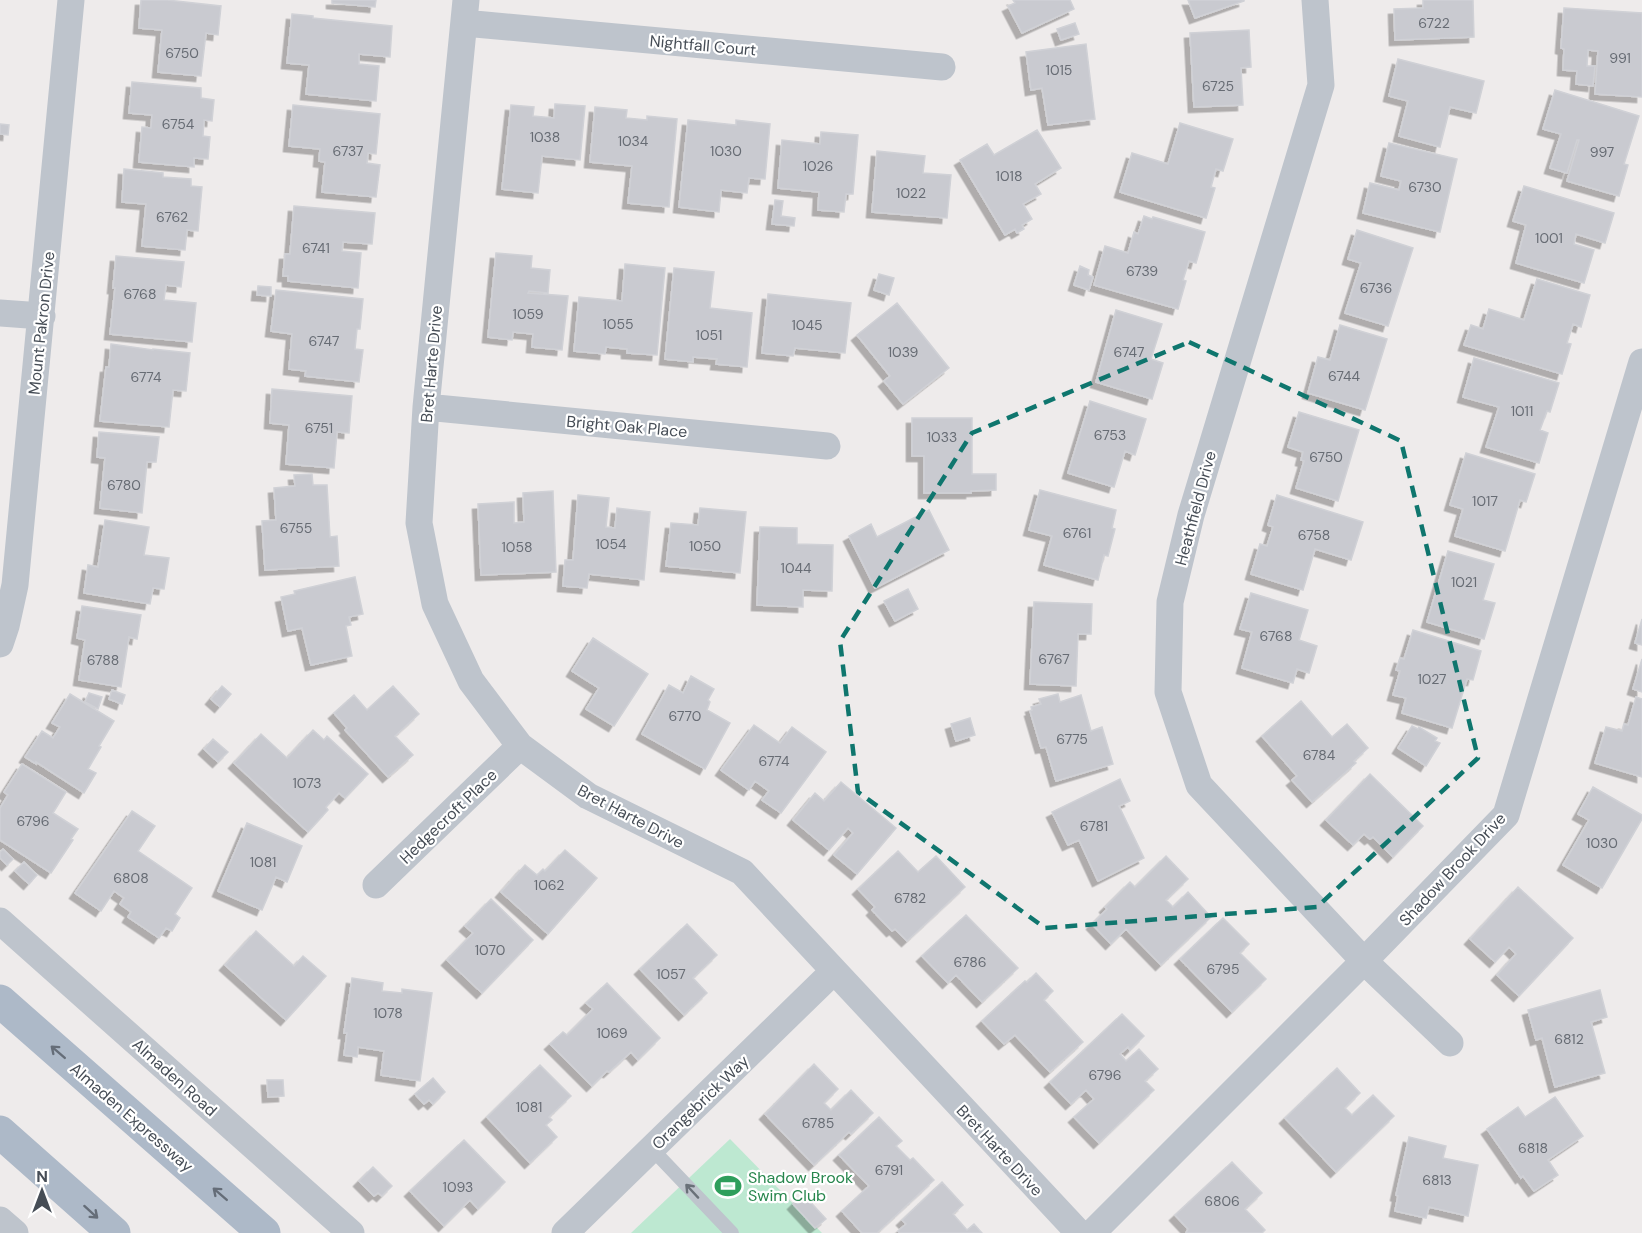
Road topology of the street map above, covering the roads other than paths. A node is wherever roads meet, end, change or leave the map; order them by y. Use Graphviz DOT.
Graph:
graph roads {
  1 [pos="71,0"];
  2 [pos="1315,0"];
  3 [pos="465,12"];
  4 [pos="942,67"];
  5 [pos="0,312"];
  6 [pos="42,316"];
  7 [pos="1642,362"];
  8 [pos="426,407"];
  9 [pos="827,446"];
  10 [pos="0,644"];
  11 [pos="520,746"];
  12 [pos="376,885"];
  13 [pos="0,921"];
  14 [pos="1364,962"];
  15 [pos="834,971"];
  16 [pos="0,1001"];
  17 [pos="1450,1043"];
  18 [pos="0,1132"];
  19 [pos="652,1149"];
  20 [pos="0,1220"];
  21 [pos="15,1233"];
  22 [pos="114,1233"];
  23 [pos="264,1233"];
  24 [pos="351,1233"];
  25 [pos="565,1233"];
  26 [pos="732,1233"];
  27 [pos="1079,1233"];
  28 [pos="1092,1233"];
  1 -- 6 [label="street, Mount Pakron Drive"];
  2 -- 14 [label="street, Heathfield Drive"];
  3 -- 4 [label="street, Nightfall Court"];
  3 -- 8 [label="street, Bret Harte Drive"];
  5 -- 6 [label="street"];
  6 -- 10 [label="street, Mount Pakron Drive"];
  7 -- 14 [label="street, Shadow Brook Drive"];
  8 -- 9 [label="street, Bright Oak Place"];
  8 -- 11 [label="street, Bret Harte Drive"];
  11 -- 12 [label="street, Hedgecroft Place"];
  11 -- 15 [label="street, Bret Harte Drive"];
  13 -- 24 [label="street, Almaden Road"];
  14 -- 17 [label="street, Heathfield Drive"];
  14 -- 28 [label="street, Shadow Brook Drive"];
  15 -- 19 [label="street, Orangebrick Way"];
  15 -- 27 [label="street, Bret Harte Drive"];
  23 -- 16 [label="main road, Almaden Expressway, one-way"];
  18 -- 22 [label="main road, one-way"];
  19 -- 25 [label="street, Orangebrick Way"];
  26 -- 19 [label="lane, one-way"];
  20 -- 21 [label="street"];
}
